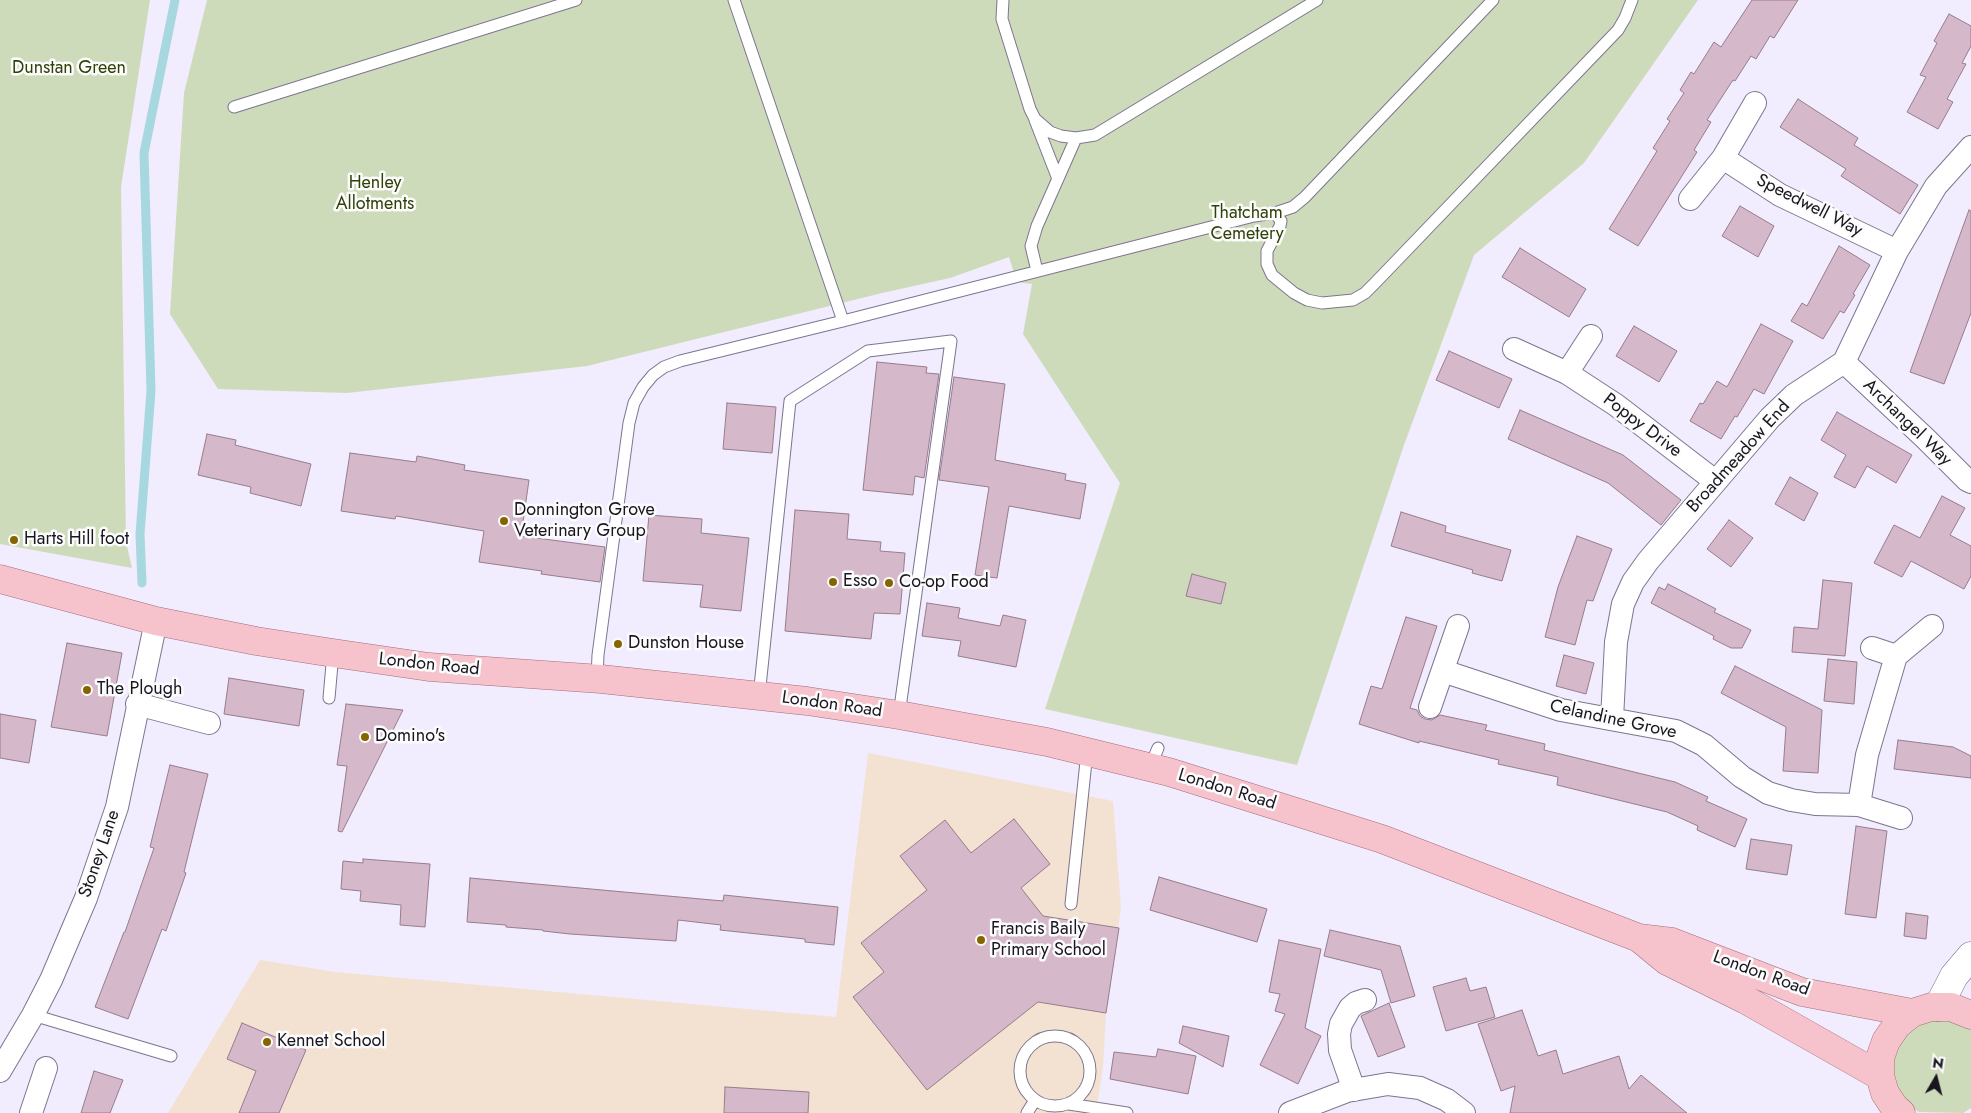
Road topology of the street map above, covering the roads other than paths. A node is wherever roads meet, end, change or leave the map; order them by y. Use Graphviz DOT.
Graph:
graph roads {
  1 [pos="576,0"];
  2 [pos="734,0"];
  3 [pos="1002,0"];
  4 [pos="1317,0"];
  5 [pos="1493,0"];
  6 [pos="1632,0"];
  7 [pos="1755,103"];
  8 [pos="234,107"];
  9 [pos="1035,119"];
  10 [pos="1076,138"];
  11 [pos="1971,147"];
  12 [pos="1723,158"];
  13 [pos="1963,169"];
  14 [pos="1058,179"];
  15 [pos="1690,199"];
  16 [pos="1275,213"];
  17 [pos="1898,250"];
  18 [pos="1037,271"];
  19 [pos="843,322"];
  20 [pos="1591,336"];
  21 [pos="1514,349"];
  22 [pos="1844,362"];
  23 [pos="1567,373"];
  24 [pos="1714,481"];
  25 [pos="1971,482"];
  26 [pos="0,580"];
  27 [pos="156,621"];
  28 [pos="1458,626"];
  29 [pos="1932,626"];
  30 [pos="1872,648"];
  31 [pos="333,653"];
  32 [pos="1896,656"];
  33 [pos="1443,671"];
  34 [pos="597,679"];
  35 [pos="759,696"];
  36 [pos="328,698"];
  37 [pos="138,704"];
  38 [pos="1430,707"];
  39 [pos="899,715"];
  40 [pos="1612,719"];
  41 [pos="209,723"];
  42 [pos="1086,752"];
  43 [pos="1860,805"];
  44 [pos="1901,818"];
  45 [pos="1071,904"];
  46 [pos="1639,938"];
  47 [pos="1971,956"];
  48 [pos="1365,1000"];
  49 [pos="1925,1010"];
  50 [pos="33,1015"];
  51 [pos="1971,1015"];
  52 [pos="171,1056"];
  53 [pos="46,1068"];
  54 [pos="0,1071"];
  55 [pos="1880,1076"];
  56 [pos="1354,1090"];
  57 [pos="1035,1100"];
  58 [pos="1069,1104"];
  59 [pos="1896,1111"];
  60 [pos="31,1113"];
  61 [pos="1027,1113"];
  62 [pos="1127,1113"];
  63 [pos="1290,1113"];
  64 [pos="1464,1113"];
  1 -- 8 [label="lane"];
  2 -- 19 [label="lane"];
  3 -- 9 [label="lane"];
  4 -- 10 [label="lane"];
  5 -- 16 [label="lane"];
  6 -- 16 [label="lane"];
  7 -- 12 [label="street"];
  9 -- 10 [label="lane"];
  9 -- 14 [label="lane"];
  10 -- 14 [label="lane"];
  11 -- 13 [label="street"];
  12 -- 15 [label="street"];
  12 -- 17 [label="street, Speedwell Way"];
  13 -- 17 [label="street"];
  14 -- 18 [label="lane"];
  16 -- 18 [label="lane"];
  17 -- 22 [label="street"];
  18 -- 19 [label="lane"];
  19 -- 34 [label="lane"];
  20 -- 23 [label="street"];
  21 -- 23 [label="street, Poppy Drive"];
  22 -- 24 [label="street, Broadmeadow End"];
  22 -- 25 [label="street, Archangel Way"];
  23 -- 24 [label="street, Poppy Drive"];
  24 -- 40 [label="street, Broadmeadow End"];
  26 -- 27 [label="main road, London Road"];
  27 -- 31 [label="main road, London Road"];
  27 -- 37 [label="street, Stoney Lane"];
  28 -- 33 [label="street"];
  29 -- 32 [label="street"];
  30 -- 32 [label="street"];
  31 -- 34 [label="main road, London Road"];
  31 -- 36 [label="lane"];
  32 -- 43 [label="street"];
  33 -- 38 [label="street"];
  33 -- 40 [label="street, Celandine Grove"];
  34 -- 35 [label="main road, London Road"];
  35 -- 39 [label="main road, London Road"];
  35 -- 39 [label="lane"];
  37 -- 41 [label="street"];
  37 -- 50 [label="street, Stoney Lane"];
  39 -- 42 [label="main road, London Road"];
  40 -- 43 [label="street, Celandine Grove"];
  42 -- 45 [label="lane"];
  42 -- 46 [label="main road, London Road"];
  43 -- 44 [label="street, Celandine Grove"];
  46 -- 49 [label="main road, London Road"];
  46 -- 55 [label="main road, London Road"];
  47 -- 49 [label="street"];
  48 -- 56 [label="street"];
  49 -- 51 [label="main road, London Road"];
  49 -- 55 [label="main road"];
  50 -- 52 [label="lane"];
  50 -- 54 [label="street, Stoney Lane"];
  53 -- 60 [label="street"];
  55 -- 59 [label="main road"];
  56 -- 63 [label="street"];
  56 -- 64 [label="street"];
  57 -- 58 [label="lane"];
  57 -- 58 [label="lane"];
  57 -- 61 [label="lane"];
  58 -- 62 [label="lane"];
}
